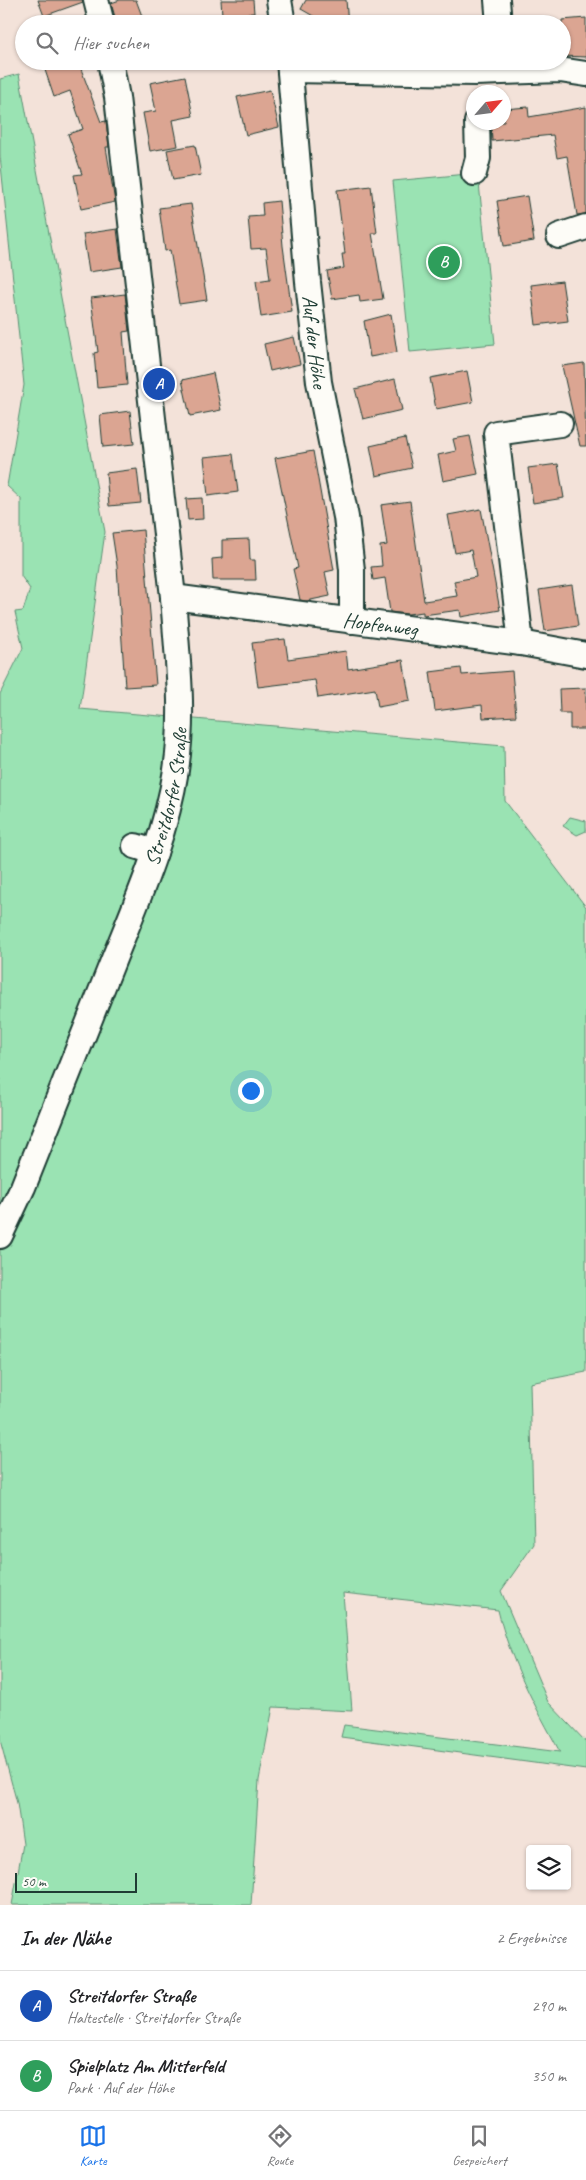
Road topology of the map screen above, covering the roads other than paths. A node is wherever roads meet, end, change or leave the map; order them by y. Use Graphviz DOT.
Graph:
graph roads {
  1 [pos="96,0"];
  2 [pos="280,0"];
  3 [pos="496,0"];
  4 [pos="100,15"];
  5 [pos="282,15"];
  6 [pos="498,15"];
  7 [pos="112,70"];
  8 [pos="289,70"];
  9 [pos="333,70"];
  10 [pos="494,70"];
  11 [pos="560,70"];
  12 [pos="586,74"];
  13 [pos="475,83"];
  14 [pos="477,130"];
  15 [pos="474,173"];
  16 [pos="586,227"];
  17 [pos="559,236"];
  18 [pos="560,424"];
  19 [pos="174,597"];
  20 [pos="352,621"];
  21 [pos="521,643"];
  22 [pos="586,654"];
  23 [pos="0,1236"];
  1 -- 4 [label="street"];
  2 -- 5 [label="street"];
  3 -- 6 [label="street"];
  7 -- 19 [label="street, Streitdorfer Straße"];
  8 -- 20 [label="street, Auf der Höhe"];
  9 -- 13 [label="street"];
  10 -- 13 [label="street"];
  11 -- 12 [label="street"];
  14 -- 15 [label="street"];
  16 -- 17 [label="street"];
  18 -- 21 [label="street"];
  19 -- 20 [label="street, Hopfenweg"];
  19 -- 23 [label="street, Streitdorfer Straße"];
  20 -- 21 [label="street, Hopfenweg"];
  21 -- 22 [label="street, Hopfenweg"];
}
